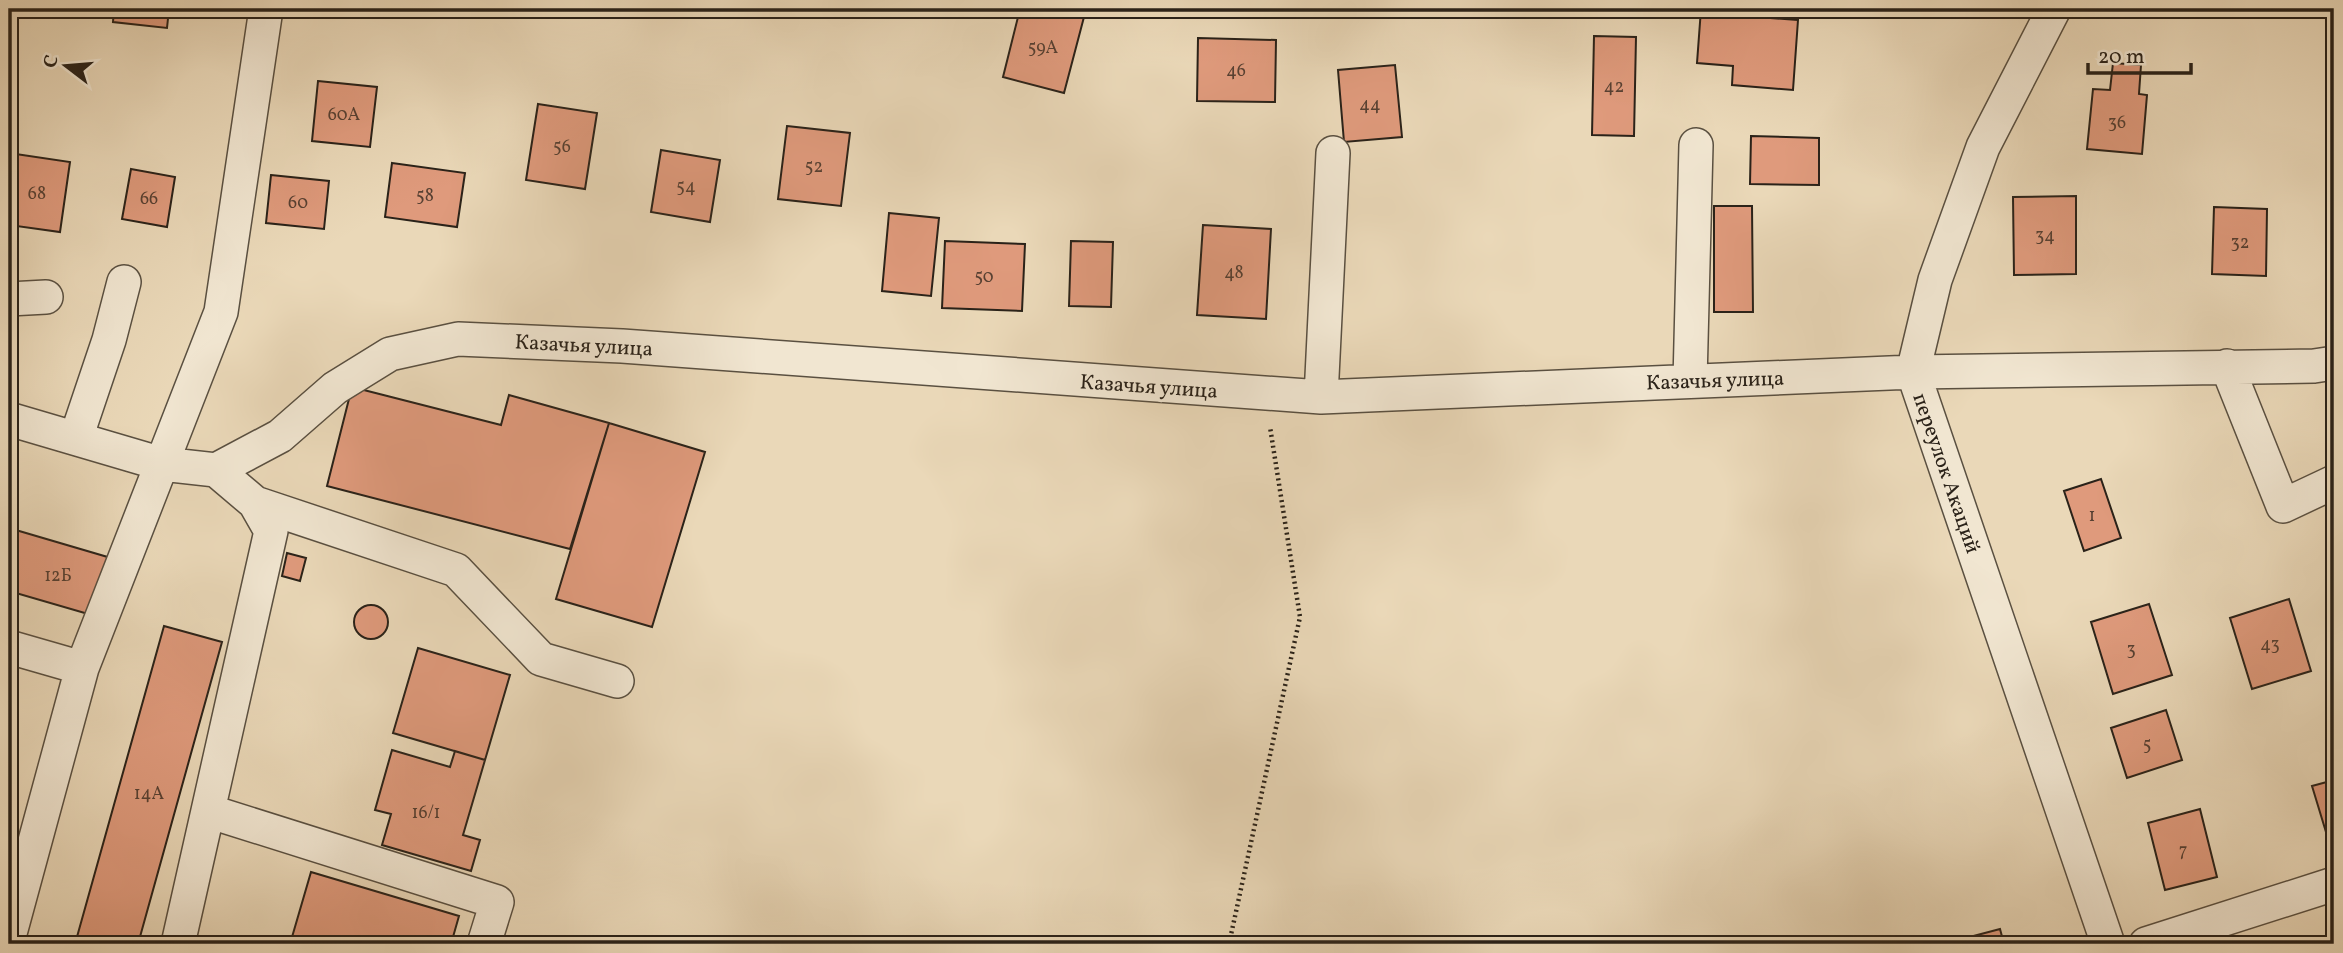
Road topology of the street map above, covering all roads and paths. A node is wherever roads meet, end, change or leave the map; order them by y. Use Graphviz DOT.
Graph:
graph roads {
  1 [pos="266,9"];
  2 [pos="2054,9"];
  3 [pos="1696,145"];
  4 [pos="1334,153"];
  5 [pos="124,282"];
  6 [pos="46,298"];
  7 [pos="9,299"];
  8 [pos="2334,363"];
  9 [pos="2227,366"];
  10 [pos="1913,372"];
  11 [pos="1690,381"];
  12 [pos="1265,395"];
  13 [pos="1321,397"];
  14 [pos="9,419"];
  15 [pos="76,439"];
  16 [pos="162,464"];
  17 [pos="216,470"];
  18 [pos="2334,482"];
  19 [pos="255,503"];
  20 [pos="9,647"];
  21 [pos="82,668"];
  22 [pos="617,681"];
  23 [pos="208,811"];
  24 [pos="2334,884"];
  25 [pos="9,937"];
  26 [pos="178,944"];
  27 [pos="484,944"];
  28 [pos="1229,944"];
  29 [pos="2108,944"];
  30 [pos="2146,944"];
  1 -- 16 [label="street"];
  2 -- 10 [label="street, переулок Акаций"];
  3 -- 11 [label="street"];
  4 -- 13 [label="street"];
  5 -- 15 [label="street"];
  6 -- 7 [label="street"];
  8 -- 9 [label="street, Казачья улица"];
  9 -- 10 [label="street, Казачья улица"];
  9 -- 18 [label="street"];
  10 -- 11 [label="street, Казачья улица"];
  10 -- 29 [label="street, переулок Акаций"];
  11 -- 13 [label="street, Казачья улица"];
  12 -- 13 [label="street, Казачья улица"];
  12 -- 17 [label="street, Казачья улица"];
  12 -- 28 [label="path"];
  14 -- 15 [label="street"];
  15 -- 16 [label="street"];
  16 -- 17 [label="street"];
  16 -- 21 [label="street"];
  17 -- 19 [label="street"];
  19 -- 22 [label="street"];
  19 -- 23 [label="street"];
  20 -- 21 [label="street"];
  21 -- 25 [label="street"];
  23 -- 26 [label="street"];
  23 -- 27 [label="street"];
  24 -- 30 [label="street"];
}
